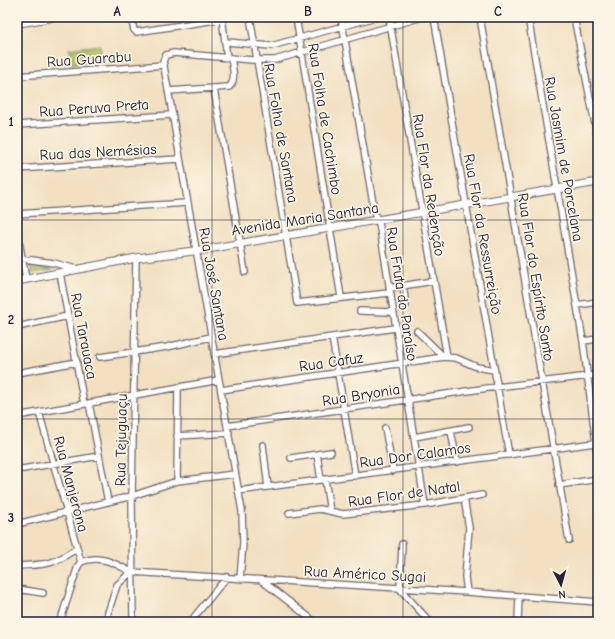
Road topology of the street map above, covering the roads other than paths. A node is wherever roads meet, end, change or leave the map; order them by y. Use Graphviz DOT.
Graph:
graph roads {
  1 [pos="51,17"];
  2 [pos="131,17"];
  3 [pos="250,17"];
  4 [pos="296,17"];
  5 [pos="341,17"];
  6 [pos="376,17"];
  7 [pos="389,17"];
  8 [pos="422,17"];
  9 [pos="434,17"];
  10 [pos="480,17"];
  11 [pos="528,17"];
  12 [pos="574,17"];
  13 [pos="222,18"];
  14 [pos="21,21"];
  15 [pos="343,26"];
  16 [pos="391,26"];
  17 [pos="299,38"];
  18 [pos="345,39"];
  19 [pos="227,42"];
  20 [pos="254,45"];
  21 [pos="301,52"];
  22 [pos="229,58"];
  23 [pos="257,60"];
  24 [pos="164,65"];
  25 [pos="17,76"];
  26 [pos="214,89"];
  27 [pos="168,91"];
  28 [pos="172,115"];
  29 [pos="17,125"];
  30 [pos="598,139"];
  31 [pos="179,159"];
  32 [pos="17,169"];
  33 [pos="598,182"];
  34 [pos="557,189"];
  35 [pos="511,197"];
  36 [pos="187,203"];
  37 [pos="466,205"];
  38 [pos="422,212"];
  39 [pos="17,214"];
  40 [pos="378,220"];
  41 [pos="331,228"];
  42 [pos="17,231"];
  43 [pos="286,235"];
  44 [pos="240,243"];
  45 [pos="195,250"];
  46 [pos="20,258"];
  47 [pos="136,258"];
  48 [pos="77,269"];
  49 [pos="60,272"];
  50 [pos="245,272"];
  51 [pos="26,279"];
  52 [pos="17,281"];
  53 [pos="433,281"];
  54 [pos="403,286"];
  55 [pos="389,290"];
  56 [pos="341,297"];
  57 [pos="598,302"];
  58 [pos="406,305"];
  59 [pos="577,305"];
  60 [pos="360,312"];
  61 [pos="392,312"];
  62 [pos="68,316"];
  63 [pos="17,327"];
  64 [pos="395,328"];
  65 [pos="417,330"];
  66 [pos="211,337"];
  67 [pos="332,338"];
  68 [pos="598,339"];
  69 [pos="583,341"];
  70 [pos="135,350"];
  71 [pos="214,354"];
  72 [pos="100,356"];
  73 [pos="445,357"];
  74 [pos="76,362"];
  75 [pos="401,364"];
  76 [pos="494,370"];
  77 [pos="17,373"];
  78 [pos="338,373"];
  79 [pos="598,375"];
  80 [pos="588,376"];
  81 [pos="219,380"];
  82 [pos="542,382"];
  83 [pos="498,387"];
  84 [pos="178,388"];
  85 [pos="221,390"];
  86 [pos="134,396"];
  87 [pos="408,400"];
  88 [pos="87,404"];
  89 [pos="344,410"];
  90 [pos="39,412"];
  91 [pos="17,416"];
  92 [pos="227,426"];
  93 [pos="469,427"];
  94 [pos="385,428"];
  95 [pos="451,431"];
  96 [pos="228,433"];
  97 [pos="177,436"];
  98 [pos="414,437"];
  99 [pos="595,443"];
  100 [pos="263,444"];
  101 [pos="552,448"];
  102 [pos="331,452"];
  103 [pos="317,454"];
  104 [pos="509,454"];
  105 [pos="99,456"];
  106 [pos="291,458"];
  107 [pos="598,459"];
  108 [pos="457,462"];
  109 [pos="53,464"];
  110 [pos="420,467"];
  111 [pos="17,470"];
  112 [pos="392,471"];
  113 [pos="235,474"];
  114 [pos="355,476"];
  115 [pos="598,479"];
  116 [pos="323,480"];
  117 [pos="177,481"];
  118 [pos="559,485"];
  119 [pos="268,487"];
  120 [pos="238,491"];
  121 [pos="482,495"];
  122 [pos="132,496"];
  123 [pos="464,498"];
  124 [pos="108,502"];
  125 [pos="425,505"];
  126 [pos="330,511"];
  127 [pos="66,513"];
  128 [pos="289,513"];
  129 [pos="17,524"];
  130 [pos="569,540"];
  131 [pos="402,544"];
  132 [pos="76,549"];
  133 [pos="81,562"];
  134 [pos="17,566"];
  135 [pos="131,572"];
  136 [pos="227,577"];
  137 [pos="240,578"];
  138 [pos="260,580"];
  139 [pos="17,589"];
  140 [pos="400,589"];
  141 [pos="467,592"];
  142 [pos="43,593"];
  143 [pos="519,596"];
  144 [pos="598,602"];
  145 [pos="60,622"];
  146 [pos="105,622"];
  147 [pos="132,622"];
  148 [pos="190,622"];
  149 [pos="315,622"];
  150 [pos="430,622"];
  151 [pos="518,622"];
  1 -- 14 [label="main road"];
  2 -- 13 [label="street"];
  3 -- 20 [label="street, Rua Folha de Santana"];
  4 -- 17 [label="street, Rua Folha de Cachimbo"];
  5 -- 15 [label="street, Rua Fruta do Paraíso"];
  6 -- 15 [label="street"];
  7 -- 16 [label="street, Rua Flor da Redenção"];
  8 -- 16 [label="street"];
  9 -- 37 [label="street, Rua Flor da Ressurreição"];
  10 -- 35 [label="street, Rua Flor do Espírito Santo"];
  11 -- 34 [label="street, Rua Jasmim de Porcelana"];
  12 -- 30 [label="street"];
  13 -- 19 [label="street"];
  15 -- 17 [label="street"];
  15 -- 18 [label="street, Rua Fruta do Paraíso"];
  16 -- 18 [label="street"];
  16 -- 38 [label="street, Rua Flor da Redenção"];
  17 -- 20 [label="street"];
  17 -- 21 [label="street, Rua Folha de Cachimbo"];
  18 -- 21 [label="street"];
  18 -- 40 [label="street, Rua Fruta do Paraíso"];
  19 -- 20 [label="street"];
  19 -- 22 [label="street"];
  20 -- 23 [label="street, Rua Folha de Santana"];
  21 -- 23 [label="street"];
  21 -- 41 [label="street, Rua Folha de Cachimbo"];
  22 -- 23 [label="street"];
  22 -- 24 [label="street"];
  22 -- 26 [label="street"];
  23 -- 43 [label="street, Rua Folha de Santana"];
  24 -- 25 [label="street, Rua Guarabu"];
  24 -- 27 [label="street, Rua José Santana"];
  26 -- 27 [label="street"];
  26 -- 44 [label="street"];
  27 -- 28 [label="street, Rua José Santana"];
  28 -- 29 [label="street, Rua Peruva Preta"];
  28 -- 31 [label="street, Rua José Santana"];
  31 -- 32 [label="street, Rua das Nemésias"];
  31 -- 36 [label="street, Rua José Santana"];
  33 -- 34 [label="street, Avenida Maria Santana"];
  34 -- 35 [label="street, Avenida Maria Santana"];
  34 -- 59 [label="street, Rua Jasmim de Porcelana"];
  35 -- 37 [label="street, Avenida Maria Santana"];
  35 -- 82 [label="street, Rua Flor do Espírito Santo"];
  36 -- 39 [label="street"];
  36 -- 45 [label="street, Rua José Santana"];
  37 -- 38 [label="street, Avenida Maria Santana"];
  37 -- 76 [label="street, Rua Flor da Ressurreição"];
  38 -- 40 [label="street, Avenida Maria Santana"];
  38 -- 53 [label="street, Rua Flor da Redenção"];
  40 -- 41 [label="street, Avenida Maria Santana"];
  40 -- 55 [label="street, Rua Fruta do Paraíso"];
  41 -- 43 [label="street, Avenida Maria Santana"];
  41 -- 56 [label="street, Rua Folha de Cachimbo"];
  42 -- 46 [label="street"];
  43 -- 44 [label="street, Avenida Maria Santana"];
  43 -- 56 [label="street, Rua Folha de Santana"];
  44 -- 45 [label="street, Avenida Maria Santana"];
  44 -- 50 [label="street"];
  45 -- 47 [label="street, Avenida Maria Santana"];
  45 -- 66 [label="street, Rua José Santana"];
  46 -- 48 [label="street"];
  46 -- 51 [label="street"];
  47 -- 48 [label="street, Avenida Maria Santana"];
  47 -- 70 [label="street, Rua Tejuguaçu"];
  48 -- 49 [label="street, Avenida Maria Santana"];
  49 -- 51 [label="street, Avenida Maria Santana"];
  49 -- 62 [label="street, Rua Tarauaca"];
  51 -- 52 [label="street, Avenida Maria Santana"];
  53 -- 54 [label="street, Rua Folha de Santana"];
  53 -- 73 [label="street, Rua Flor da Redenção"];
  54 -- 55 [label="street, Rua Folha de Santana"];
  54 -- 58 [label="street"];
  55 -- 56 [label="street, Rua Folha de Santana"];
  55 -- 61 [label="street, Rua Fruta do Paraíso"];
  57 -- 59 [label="street"];
  59 -- 69 [label="street, Rua Jasmim de Porcelana"];
  60 -- 61 [label="street"];
  61 -- 64 [label="street, Rua Fruta do Paraíso"];
  62 -- 63 [label="street"];
  62 -- 74 [label="street, Rua Tarauaca"];
  64 -- 67 [label="street"];
  64 -- 75 [label="street, Rua Fruta do Paraíso"];
  65 -- 73 [label="street"];
  66 -- 70 [label="street"];
  66 -- 71 [label="street, Rua José Santana"];
  67 -- 71 [label="street"];
  67 -- 78 [label="street"];
  68 -- 69 [label="street"];
  69 -- 80 [label="street, Rua Jasmim de Porcelana"];
  70 -- 72 [label="street"];
  70 -- 86 [label="street, Rua Tejuguaçu"];
  71 -- 81 [label="street, Rua José Santana"];
  73 -- 75 [label="street, Rua Cafuz"];
  73 -- 76 [label="street"];
  74 -- 77 [label="street"];
  74 -- 88 [label="street, Rua Tarauaca"];
  75 -- 78 [label="street, Rua Cafuz"];
  75 -- 87 [label="street, Rua Fruta do Paraíso"];
  76 -- 83 [label="street, Rua Flor da Ressurreição"];
  78 -- 85 [label="street, Rua Cafuz"];
  78 -- 89 [label="street"];
  79 -- 80 [label="street, Rua Bryonia"];
  80 -- 82 [label="street, Rua Bryonia"];
  80 -- 99 [label="street, Rua Jasmim de Porcelana"];
  81 -- 84 [label="street"];
  81 -- 85 [label="street, Rua José Santana"];
  82 -- 83 [label="street, Rua Bryonia"];
  82 -- 101 [label="street, Rua Flor do Espírito Santo"];
  83 -- 87 [label="street, Rua Bryonia"];
  83 -- 104 [label="street, Rua Flor da Ressurreição"];
  84 -- 86 [label="street"];
  84 -- 97 [label="street"];
  85 -- 92 [label="street, Rua José Santana"];
  86 -- 88 [label="street"];
  86 -- 122 [label="street, Rua Tejuguaçu"];
  87 -- 89 [label="street, Rua Bryonia"];
  87 -- 98 [label="street, Rua Fruta do Paraíso"];
  88 -- 90 [label="street"];
  88 -- 105 [label="street, Rua Tarauaca"];
  89 -- 92 [label="street, Rua Bryonia"];
  89 -- 114 [label="street"];
  90 -- 91 [label="street"];
  90 -- 109 [label="street, Rua Manjerona"];
  92 -- 96 [label="street, Rua José Santana"];
  93 -- 95 [label="street"];
  94 -- 112 [label="street"];
  95 -- 98 [label="street"];
  95 -- 108 [label="street"];
  96 -- 97 [label="street"];
  96 -- 113 [label="street, Rua José Santana"];
  97 -- 117 [label="street"];
  98 -- 110 [label="street, Rua Fruta do Paraíso"];
  99 -- 101 [label="street, Rua Dor Calamos"];
  99 -- 107 [label="street"];
  100 -- 119 [label="street"];
  101 -- 104 [label="street, Rua Dor Calamos"];
  101 -- 118 [label="street, Rua Flor do Espírito Santo"];
  102 -- 103 [label="street"];
  103 -- 106 [label="street"];
  103 -- 116 [label="street, Rua Flor de Natal"];
  104 -- 108 [label="street, Rua Dor Calamos"];
  105 -- 109 [label="street"];
  105 -- 124 [label="street, Rua Tarauaca"];
  108 -- 110 [label="street, Rua Dor Calamos"];
  109 -- 111 [label="street"];
  109 -- 127 [label="street, Rua Manjerona"];
  110 -- 112 [label="street, Rua Dor Calamos"];
  110 -- 125 [label="street, Rua Fruta do Paraíso"];
  112 -- 114 [label="street, Rua Dor Calamos"];
  113 -- 117 [label="street"];
  113 -- 120 [label="street, Rua José Santana"];
  114 -- 116 [label="street, Rua Dor Calamos"];
  115 -- 118 [label="street"];
  116 -- 119 [label="street, Rua Dor Calamos"];
  116 -- 126 [label="street, Rua Flor de Natal"];
  117 -- 122 [label="street"];
  118 -- 130 [label="street, Rua Flor do Espírito Santo"];
  119 -- 120 [label="street, Rua Dor Calamos"];
  120 -- 137 [label="street, Rua José Santana"];
  121 -- 123 [label="street, Rua Flor de Natal"];
  122 -- 124 [label="street"];
  122 -- 135 [label="street, Rua Tejuguaçu"];
  123 -- 125 [label="street, Rua Flor de Natal"];
  123 -- 141 [label="street"];
  124 -- 127 [label="street"];
  125 -- 126 [label="street, Rua Flor de Natal"];
  126 -- 128 [label="street, Rua Flor de Natal"];
  127 -- 129 [label="street"];
  127 -- 132 [label="street, Rua Manjerona"];
  131 -- 140 [label="street"];
  132 -- 133 [label="street, Rua Manjerona"];
  132 -- 134 [label="street"];
  133 -- 135 [label="street"];
  133 -- 145 [label="street"];
  135 -- 136 [label="street, Rua Américo Sugai"];
  135 -- 146 [label="street"];
  135 -- 147 [label="street, Rua Tejuguaçu"];
  136 -- 137 [label="street, Rua Américo Sugai"];
  136 -- 148 [label="street"];
  137 -- 138 [label="street, Rua Américo Sugai"];
  138 -- 140 [label="street, Rua Américo Sugai"];
  138 -- 149 [label="street"];
  139 -- 142 [label="street"];
  140 -- 141 [label="street, Rua Américo Sugai"];
  140 -- 150 [label="street"];
  141 -- 143 [label="street, Rua Américo Sugai"];
  143 -- 144 [label="street, Rua Américo Sugai"];
  143 -- 151 [label="street"];
}
